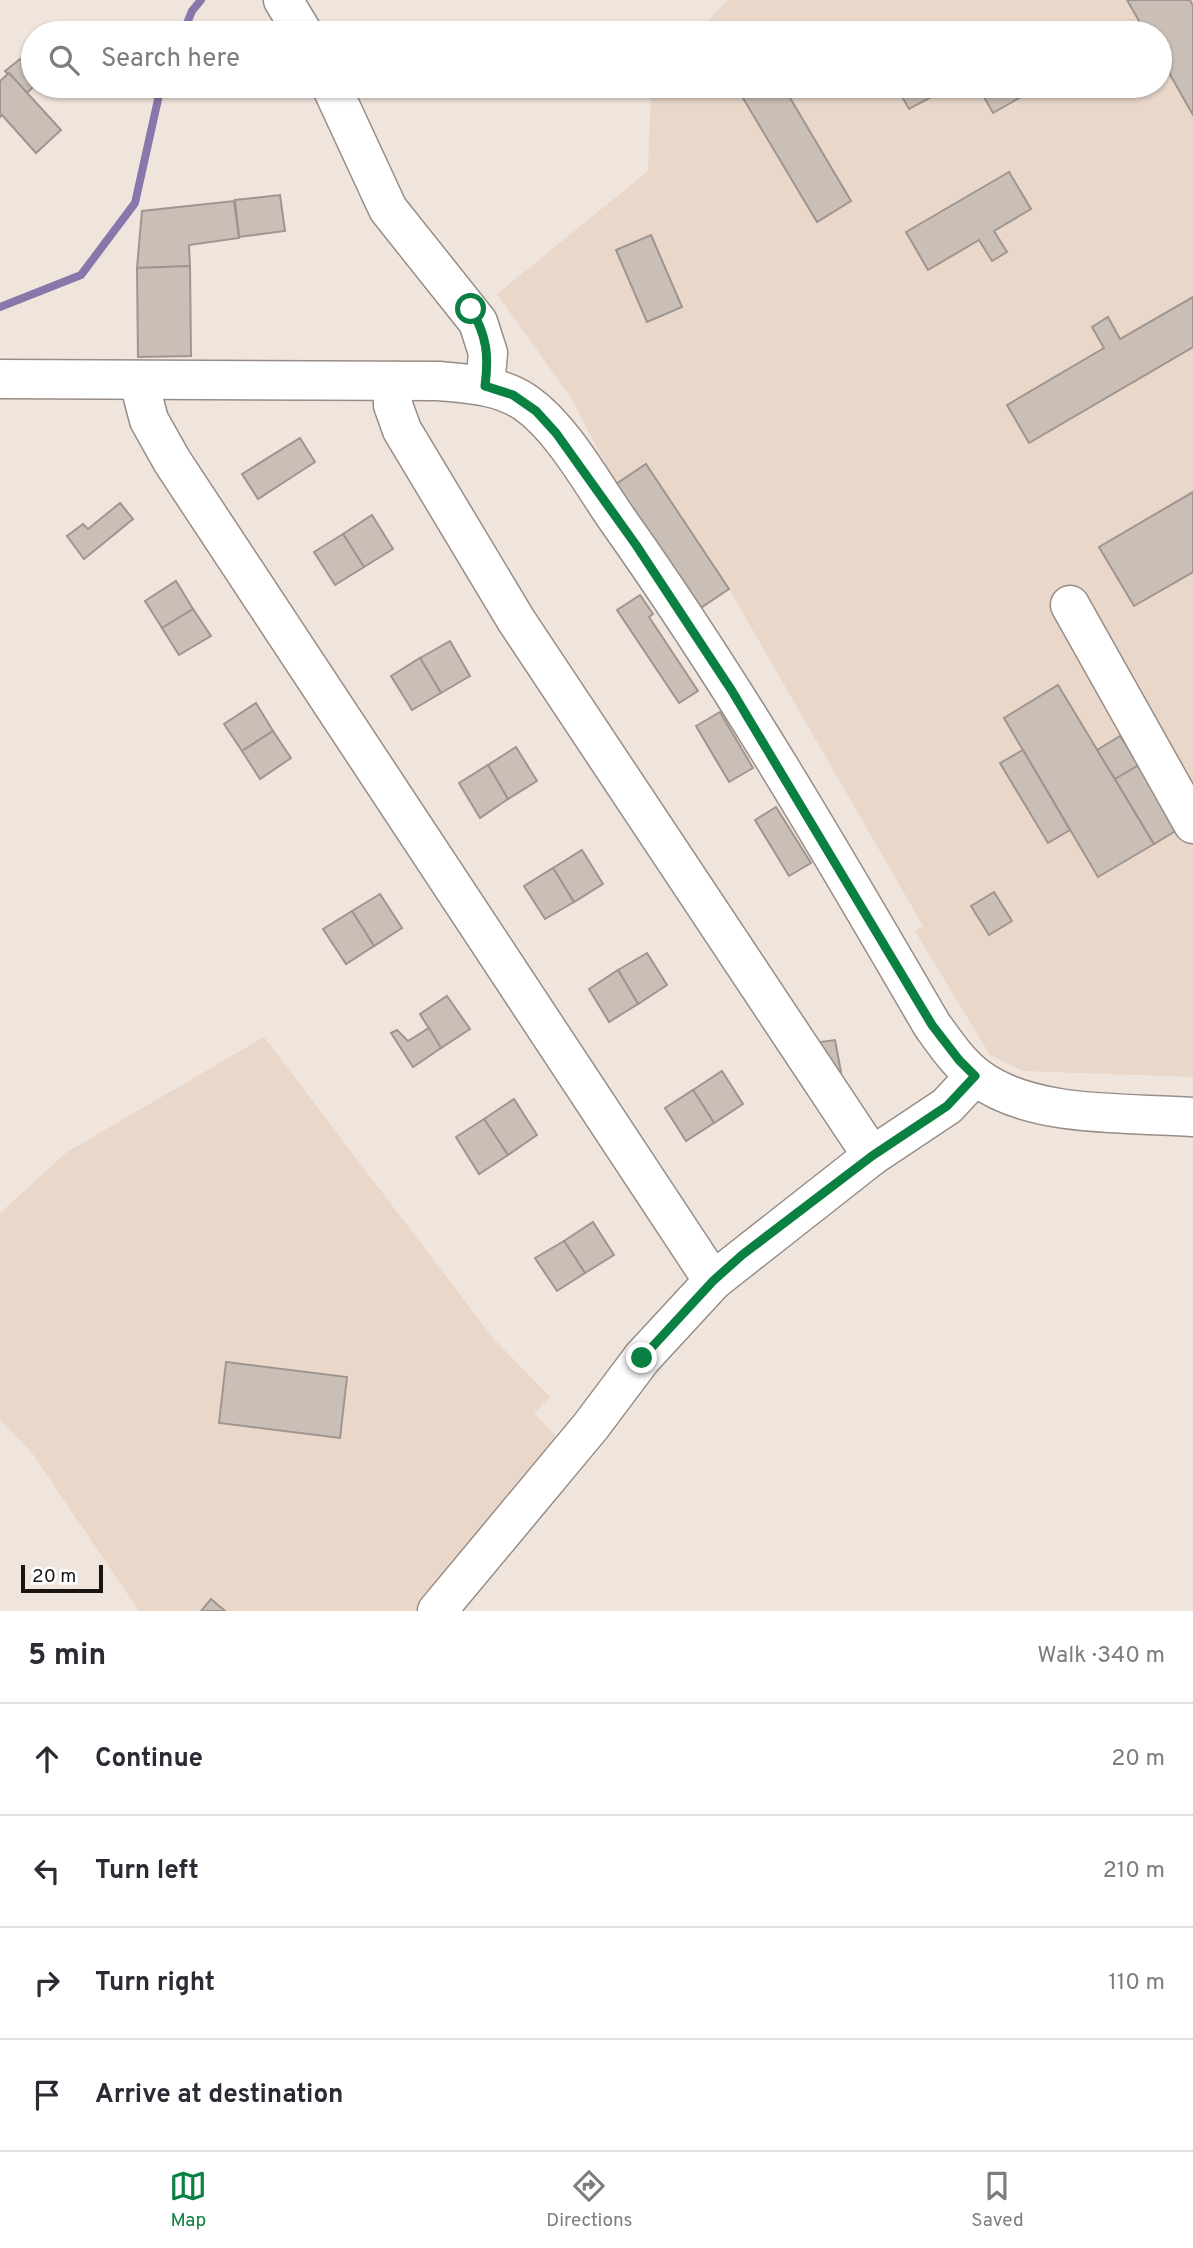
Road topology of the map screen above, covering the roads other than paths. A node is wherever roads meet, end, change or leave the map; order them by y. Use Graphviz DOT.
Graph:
graph roads {
  1 [pos="283,0"];
  2 [pos="296,21"];
  3 [pos="337,98"];
  4 [pos="0,379"];
  5 [pos="393,381"];
  6 [pos="139,382"];
  7 [pos="485,386"];
  8 [pos="1070,605"];
  9 [pos="1193,824"];
  10 [pos="975,1076"];
  11 [pos="1193,1117"];
  12 [pos="872,1156"];
  13 [pos="713,1281"];
  14 [pos="437,1611"];
  1 -- 2 [label="street"];
  3 -- 7 [label="street"];
  4 -- 6 [label="street"];
  5 -- 6 [label="street"];
  5 -- 7 [label="street"];
  5 -- 12 [label="street"];
  6 -- 13 [label="street"];
  7 -- 10 [label="street"];
  8 -- 9 [label="street"];
  10 -- 11 [label="street"];
  10 -- 12 [label="street"];
  12 -- 13 [label="street"];
  13 -- 14 [label="street"];
}
